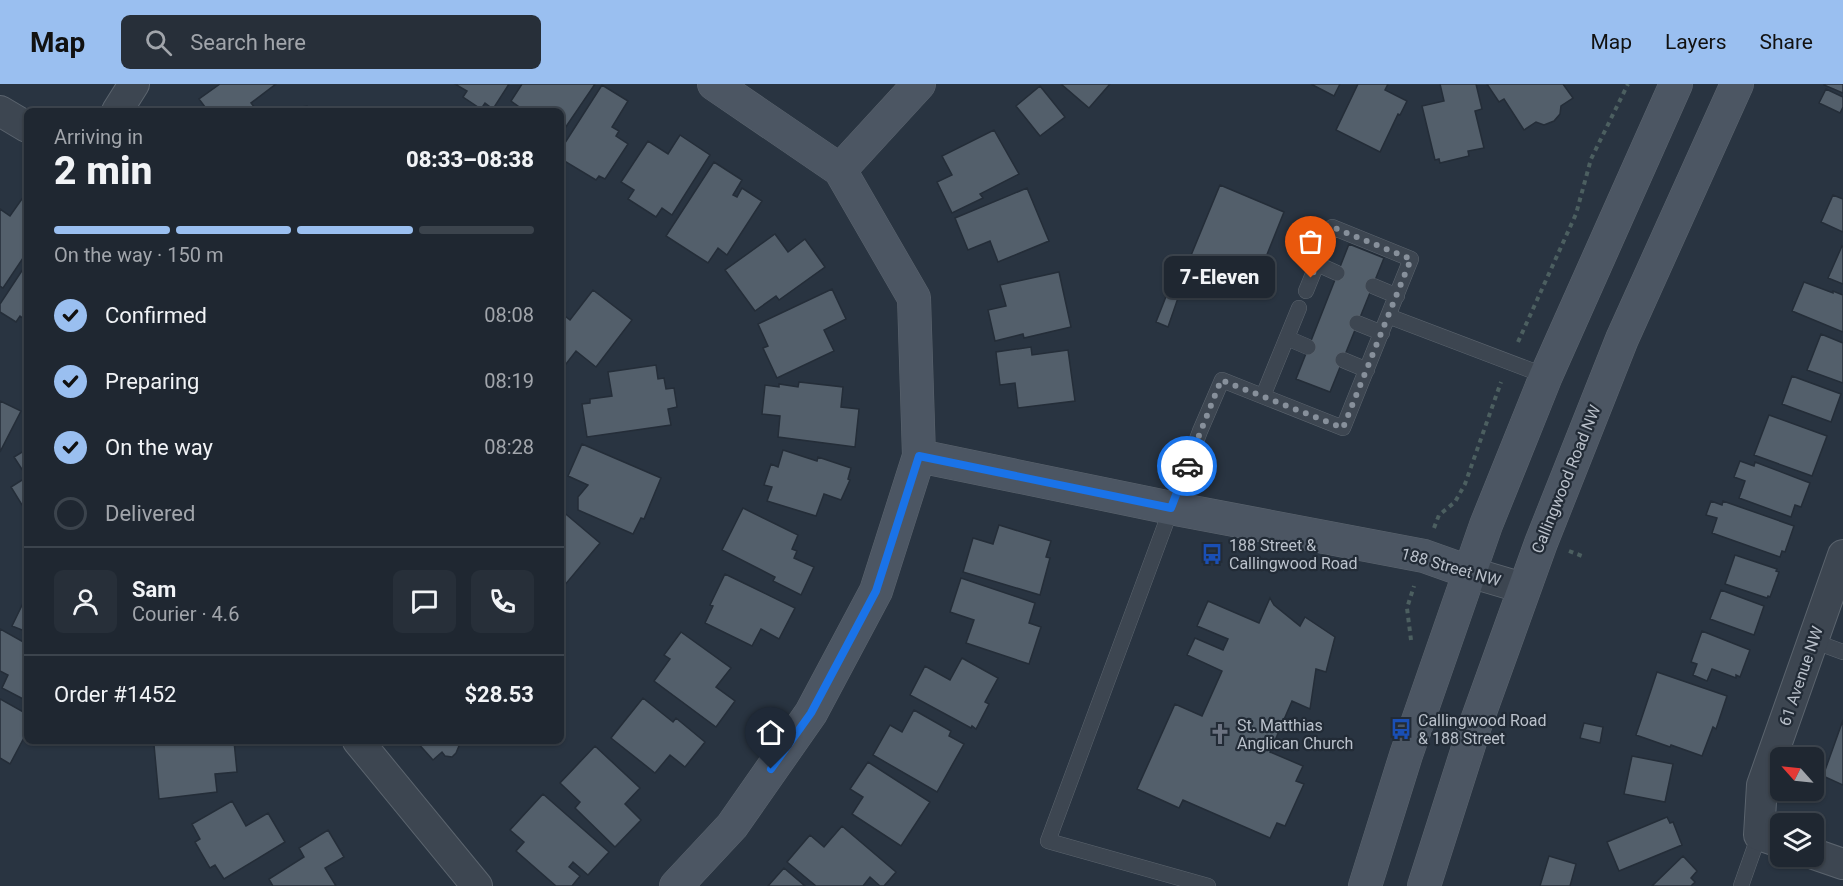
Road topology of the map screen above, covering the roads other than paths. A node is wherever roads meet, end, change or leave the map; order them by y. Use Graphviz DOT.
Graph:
graph roads {
  1 [pos="134,84"];
  2 [pos="714,84"];
  3 [pos="919,84"];
  4 [pos="1676,84"];
  5 [pos="1737,84"];
  6 [pos="119,108"];
  7 [pos="0,111"];
  8 [pos="24,125"];
  9 [pos="840,170"];
  10 [pos="1317,264"];
  11 [pos="1337,273"];
  12 [pos="1372,286"];
  13 [pos="1306,291"];
  14 [pos="1397,296"];
  15 [pos="1299,308"];
  16 [pos="1389,316"];
  17 [pos="1358,323"];
  18 [pos="1382,333"];
  19 [pos="1287,338"];
  20 [pos="1308,347"];
  21 [pos="1342,360"];
  22 [pos="1367,370"];
  23 [pos="1546,376"];
  24 [pos="1263,396"];
  25 [pos="919,456"];
  26 [pos="1171,508"];
  27 [pos="1843,555"];
  28 [pos="1469,572"];
  29 [pos="1523,588"];
  30 [pos="1813,641"];
  31 [pos="1843,651"];
  32 [pos="360,744"];
  33 [pos="1770,838"];
  34 [pos="1824,857"];
  35 [pos="1843,864"];
  36 [pos="477,886"];
  37 [pos="676,886"];
  38 [pos="1208,886"];
  39 [pos="1365,886"];
  40 [pos="1424,886"];
  41 [pos="1741,886"];
  1 -- 6 [label="street"];
  2 -- 9 [label="main road"];
  3 -- 9 [label="main road"];
  4 -- 23 [label="main road"];
  5 -- 29 [label="main road, Callingwood Road NW"];
  7 -- 8 [label="street"];
  9 -- 25 [label="main road"];
  10 -- 11 [label="lane"];
  10 -- 13 [label="lane"];
  10 -- 14 [label="lane"];
  12 -- 14 [label="lane"];
  14 -- 16 [label="lane"];
  15 -- 19 [label="lane"];
  16 -- 18 [label="lane"];
  16 -- 23 [label="lane"];
  17 -- 18 [label="lane"];
  18 -- 22 [label="lane"];
  19 -- 20 [label="lane"];
  19 -- 24 [label="lane"];
  21 -- 22 [label="lane"];
  22 -- 24 [label="lane"];
  23 -- 28 [label="main road"];
  24 -- 26 [label="lane"];
  25 -- 26 [label="main road, 188 Street NW"];
  25 -- 37 [label="main road"];
  26 -- 28 [label="main road, 188 Street NW"];
  26 -- 38 [label="lane"];
  27 -- 30 [label="street, 61 Avenue NW"];
  28 -- 29 [label="street, 188 Street NW"];
  28 -- 39 [label="main road"];
  29 -- 40 [label="main road, Callingwood Road NW"];
  30 -- 31 [label="lane"];
  30 -- 33 [label="street, 61 Avenue NW"];
  32 -- 36 [label="street"];
  33 -- 41 [label="lane"];
  34 -- 35 [label="street"];
}
